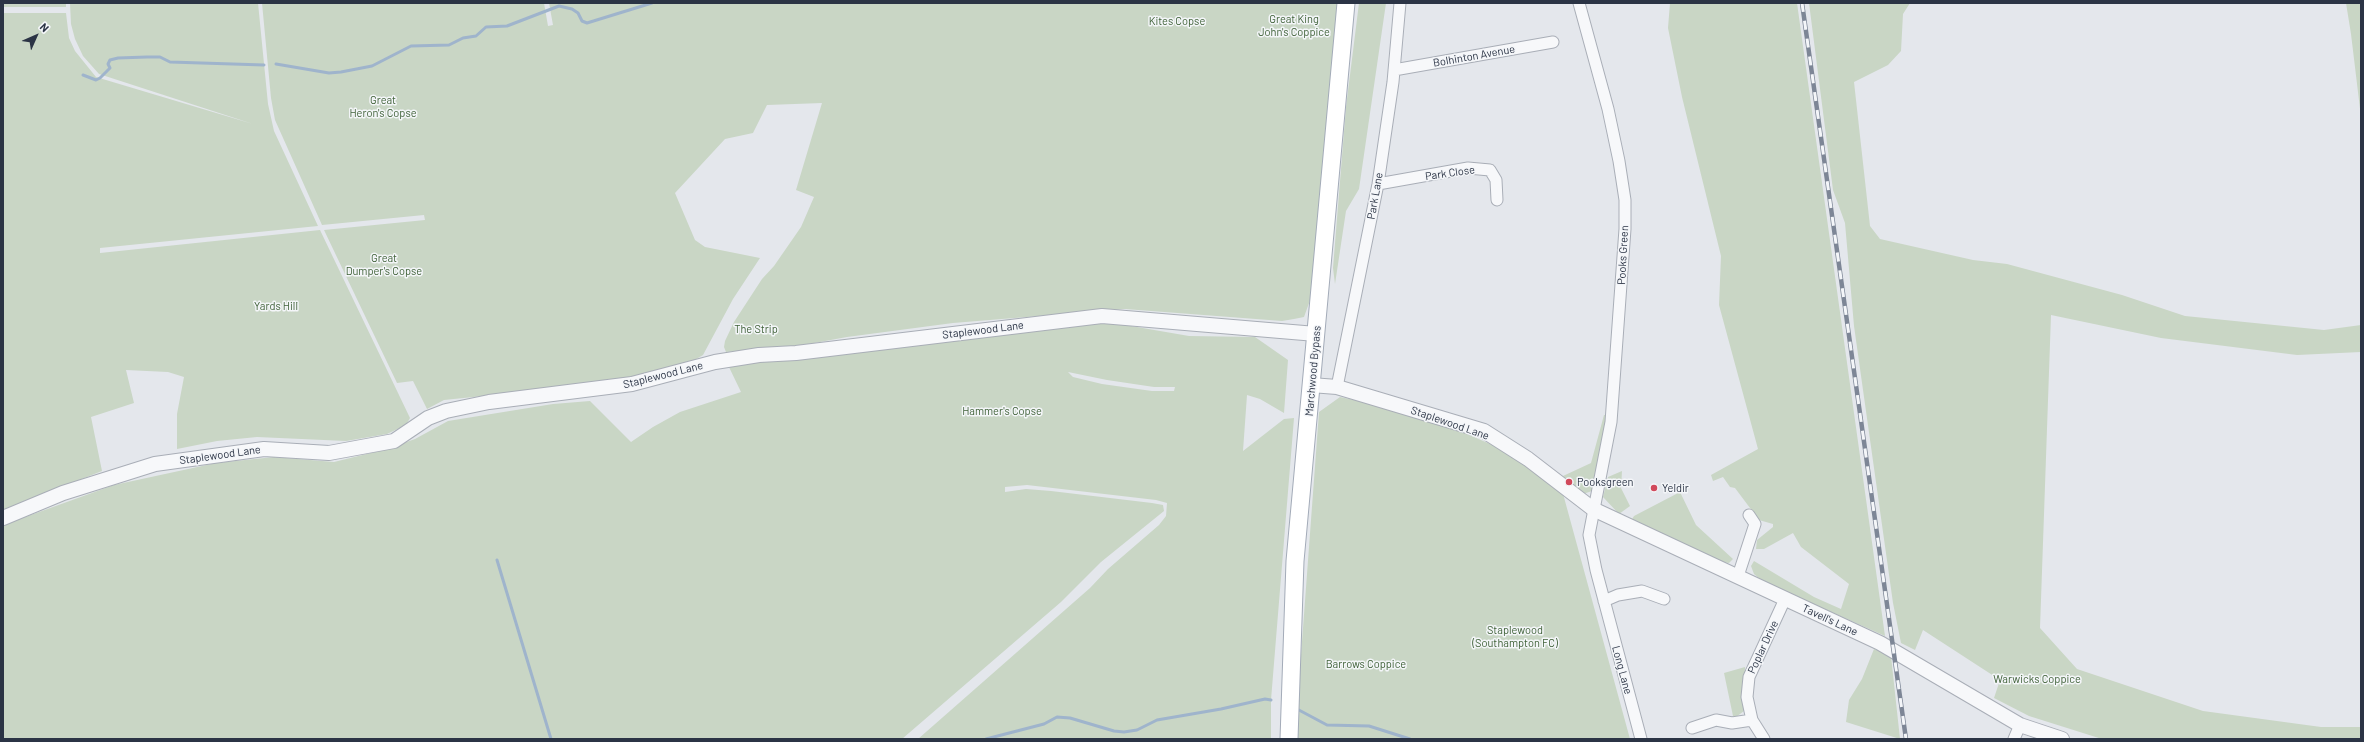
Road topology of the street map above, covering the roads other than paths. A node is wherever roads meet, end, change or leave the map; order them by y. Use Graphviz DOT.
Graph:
graph roads {
  1 [pos="1346,3"];
  2 [pos="1400,3"];
  3 [pos="1579,3"];
  4 [pos="1553,42"];
  5 [pos="1394,70"];
  6 [pos="1378,184"];
  7 [pos="1497,200"];
  8 [pos="1316,334"];
  9 [pos="1311,385"];
  10 [pos="1337,387"];
  11 [pos="1593,509"];
  12 [pos="1749,515"];
  13 [pos="3,518"];
  14 [pos="1738,576"];
  15 [pos="1664,599"];
  16 [pos="1785,599"];
  17 [pos="1604,601"];
  18 [pos="1752,720"];
  19 [pos="2020,725"];
  20 [pos="1692,728"];
  21 [pos="1289,739"];
  22 [pos="1640,739"];
  23 [pos="1764,739"];
  24 [pos="2014,739"];
  25 [pos="2062,739"];
  1 -- 8 [label="main road, Marchwood Bypass"];
  2 -- 5 [label="street, Park Lane"];
  3 -- 11 [label="street, Pooks Green"];
  4 -- 5 [label="street, Bolhinton Avenue"];
  5 -- 6 [label="street, Park Lane"];
  6 -- 7 [label="street, Park Close"];
  6 -- 10 [label="street, Park Lane"];
  8 -- 9 [label="main road, Marchwood Bypass"];
  8 -- 13 [label="street, Staplewood Lane"];
  9 -- 10 [label="street, Staplewood Lane"];
  9 -- 21 [label="main road, Marchwood Bypass"];
  10 -- 11 [label="street, Staplewood Lane"];
  11 -- 14 [label="street, Tavell's Lane"];
  11 -- 17 [label="street, Long Lane"];
  12 -- 14 [label="street"];
  14 -- 16 [label="street, Tavell's Lane"];
  15 -- 17 [label="street"];
  16 -- 18 [label="street, Poplar Drive"];
  16 -- 19 [label="street, Tavell's Lane"];
  17 -- 22 [label="street, Long Lane"];
  18 -- 20 [label="street"];
  18 -- 23 [label="street, Poplar Drive"];
  19 -- 24 [label="street"];
  19 -- 25 [label="street, Tavell's Lane"];
}
